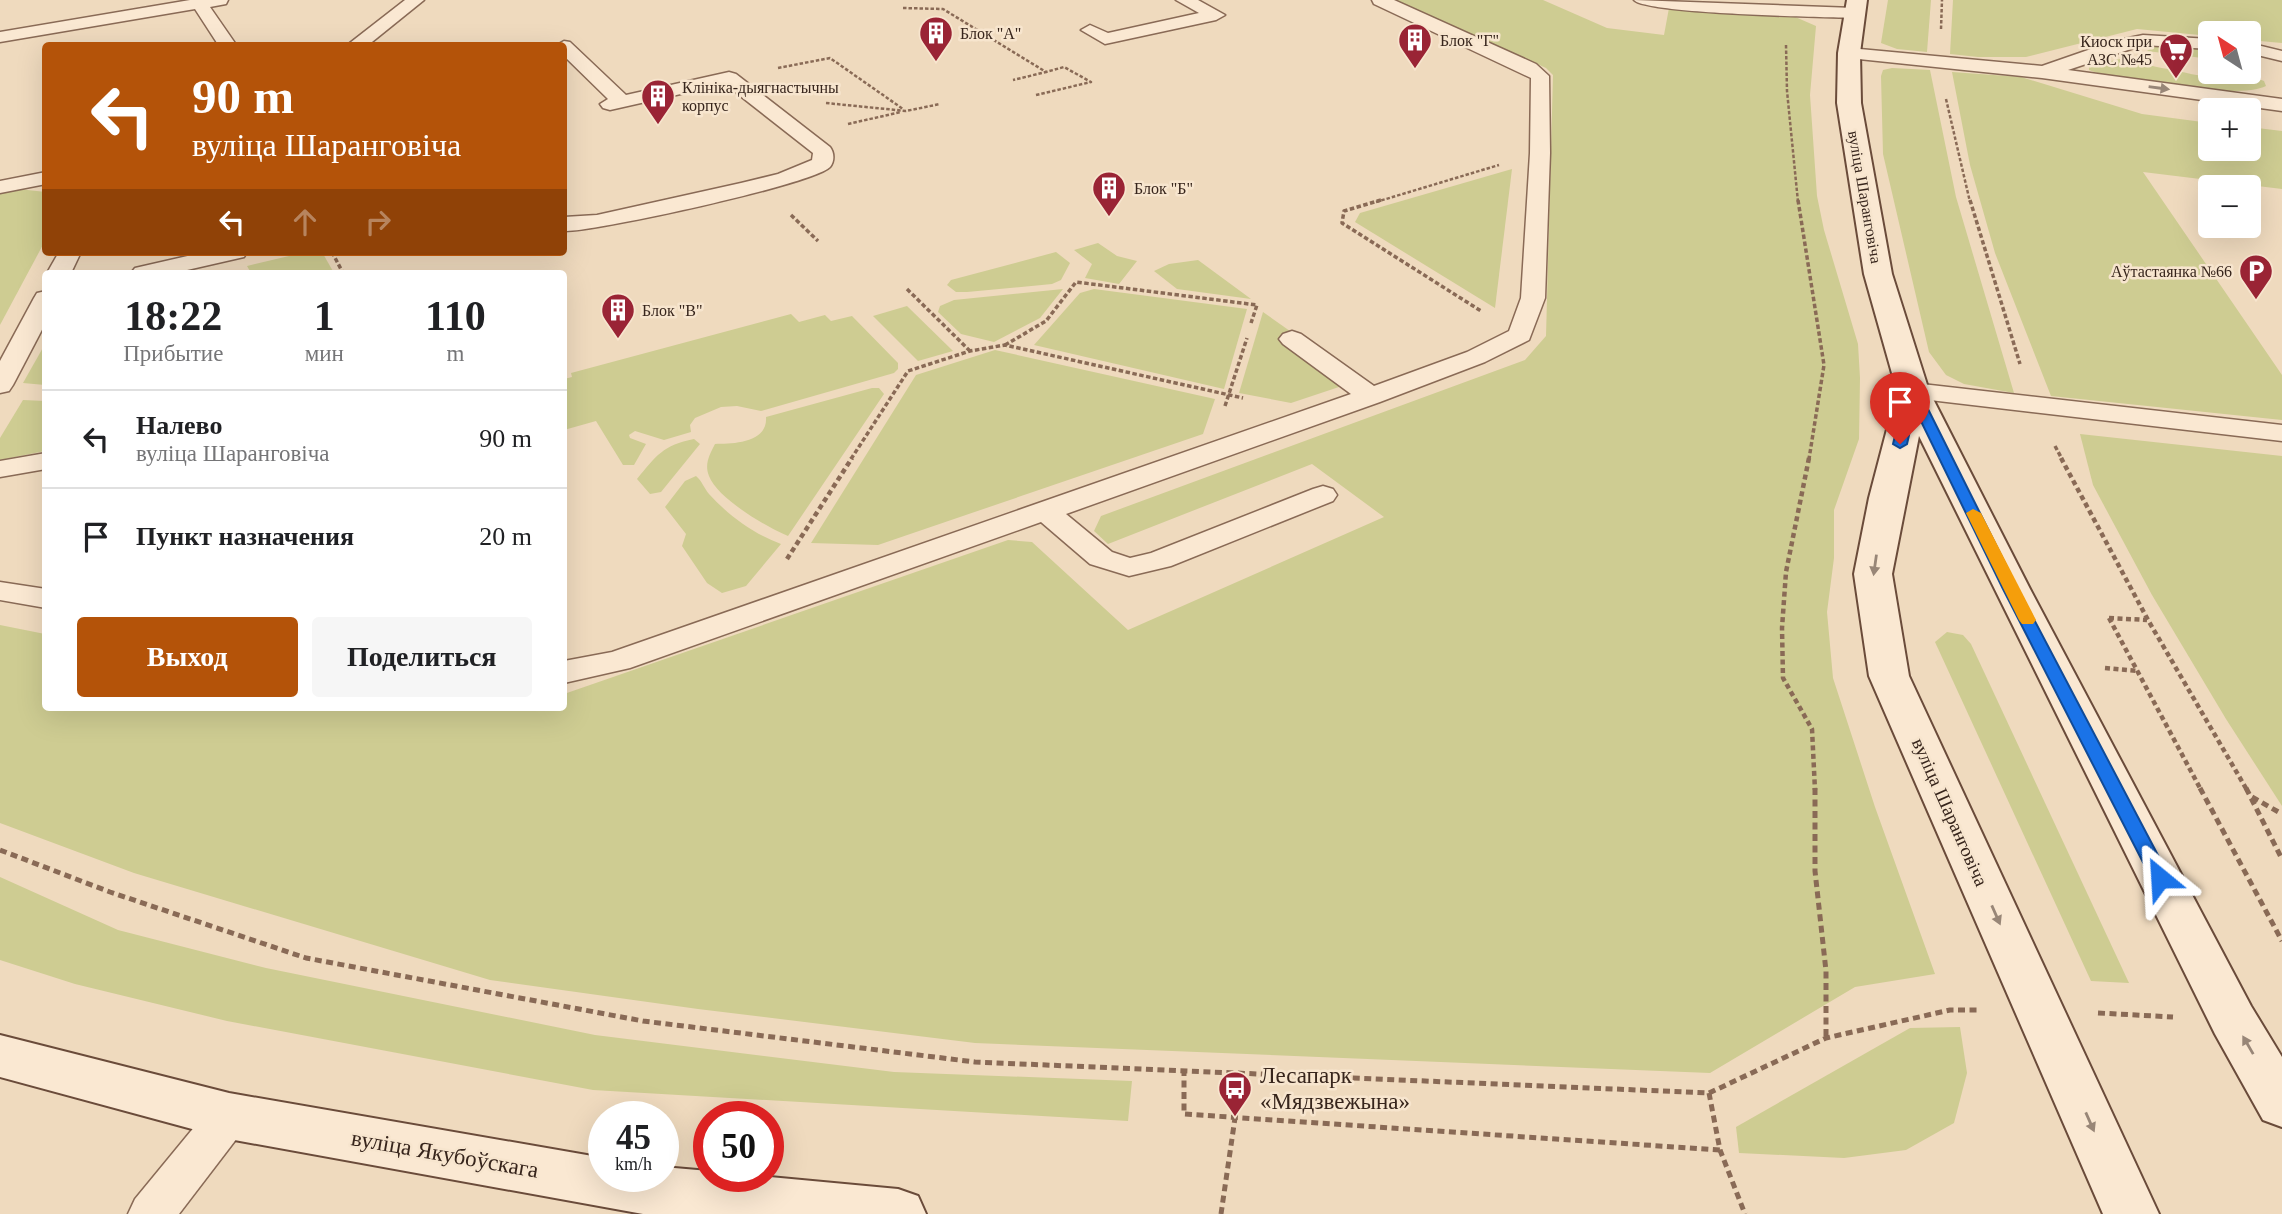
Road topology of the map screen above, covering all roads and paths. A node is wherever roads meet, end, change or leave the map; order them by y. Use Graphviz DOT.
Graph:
graph roads {
  1 [pos="220,0"];
  2 [pos="416,0"];
  3 [pos="1184,0"];
  4 [pos="1380,0"];
  5 [pos="1642,0"];
  6 [pos="199,3"];
  7 [pos="1856,7"];
  8 [pos="903,8"];
  9 [pos="1806,11"];
  10 [pos="375,30"];
  11 [pos="1090,30"];
  12 [pos="0,37"];
  13 [pos="225,42"];
  14 [pos="360,42"];
  15 [pos="386,42"];
  16 [pos="2198,43"];
  17 [pos="567,50"];
  18 [pos="2104,50"];
  19 [pos="2261,51"];
  20 [pos="1849,53"];
  21 [pos="2282,56"];
  22 [pos="2184,61"];
  23 [pos="1046,72"];
  24 [pos="2042,72"];
  25 [pos="729,78"];
  26 [pos="1013,80"];
  27 [pos="1036,94"];
  28 [pos="753,96"];
  29 [pos="940,104"];
  30 [pos="2282,105"];
  31 [pos="2159,108"];
  32 [pos="905,111"];
  33 [pos="2261,122"];
  34 [pos="2282,123"];
  35 [pos="1540,153"];
  36 [pos="42,179"];
  37 [pos="0,187"];
  38 [pos="567,224"];
  39 [pos="218,256"];
  40 [pos="156,270"];
  41 [pos="907,289"];
  42 [pos="42,306"];
  43 [pos="1520,335"];
  44 [pos="1292,339"];
  45 [pos="1005,345"];
  46 [pos="970,351"];
  47 [pos="0,385"];
  48 [pos="1913,391"];
  49 [pos="1229,395"];
  50 [pos="1371,396"];
  51 [pos="1318,415"];
  52 [pos="2282,433"];
  53 [pos="1208,453"];
  54 [pos="42,462"];
  55 [pos="0,469"];
  56 [pos="1323,495"];
  57 [pos="1044,510"];
  58 [pos="0,591"];
  59 [pos="42,598"];
  60 [pos="752,613"];
  61 [pos="2148,620"];
  62 [pos="567,671"];
  63 [pos="2250,796"];
  64 [pos="2282,814"];
  65 [pos="0,850"];
  66 [pos="2282,941"];
  67 [pos="2039,1011"];
  68 [pos="2233,1020"];
  69 [pos="1826,1038"];
  70 [pos="0,1056"];
  71 [pos="1184,1069"];
  72 [pos="1709,1093"];
  73 [pos="2282,1104"];
  74 [pos="229,1116"];
  75 [pos="1236,1118"];
  76 [pos="1720,1150"];
  77 [pos="645,1203"];
  78 [pos="151,1214"];
  79 [pos="898,1214"];
  80 [pos="1221,1214"];
  81 [pos="1745,1214"];
  82 [pos="2131,1214"];
  1 -- 6 [label="lane"];
  2 -- 10 [label="lane"];
  3 -- 11 [label="lane"];
  4 -- 35 [label="lane"];
  5 -- 9 [label="lane"];
  6 -- 12 [label="lane"];
  6 -- 13 [label="lane"];
  7 -- 9 [label="lane"];
  7 -- 20 [label="main road, вуліца Шаранговіча"];
  8 -- 23 [label="path"];
  9 -- 69 [label="path"];
  10 -- 14 [label="lane"];
  10 -- 15 [label="lane"];
  16 -- 18 [label="lane"];
  17 -- 25 [label="lane"];
  18 -- 22 [label="lane"];
  18 -- 24 [label="lane"];
  19 -- 21 [label="lane"];
  20 -- 24 [label="lane"];
  20 -- 48 [label="main road, вуліца Шаранговіча"];
  23 -- 26 [label="path"];
  23 -- 27 [label="path"];
  24 -- 30 [label="lane, one-way"];
  24 -- 31 [label="lane"];
  25 -- 28 [label="lane"];
  25 -- 32 [label="path"];
  28 -- 32 [label="path"];
  28 -- 38 [label="lane"];
  29 -- 32 [label="path"];
  33 -- 34 [label="lane"];
  35 -- 43 [label="lane"];
  35 -- 43 [label="path"];
  36 -- 37 [label="lane"];
  39 -- 40 [label="lane"];
  41 -- 46 [label="path"];
  42 -- 47 [label="lane"];
  43 -- 50 [label="lane"];
  44 -- 50 [label="lane"];
  45 -- 46 [label="path"];
  45 -- 49 [label="path"];
  45 -- 49 [label="path"];
  46 -- 60 [label="path"];
  48 -- 52 [label="lane"];
  48 -- 67 [label="main road, вуліца Шаранговіча, one-way"];
  48 -- 68 [label="main road, вуліца Шаранговіча"];
  49 -- 51 [label="path"];
  49 -- 53 [label="path"];
  50 -- 51 [label="lane"];
  51 -- 53 [label="lane"];
  53 -- 57 [label="lane"];
  54 -- 55 [label="lane"];
  56 -- 57 [label="lane"];
  57 -- 60 [label="lane"];
  58 -- 59 [label="lane"];
  60 -- 62 [label="lane"];
  61 -- 66 [label="path"];
  63 -- 64 [label="path"];
  65 -- 71 [label="path"];
  67 -- 68 [label="path"];
  67 -- 69 [label="path"];
  67 -- 82 [label="main road, вуліца Шаранговіча, one-way"];
  73 -- 68 [label="main road, вуліца Шаранговіча, one-way"];
  69 -- 72 [label="path"];
  70 -- 74 [label="main road, вуліца Якубоўскага"];
  71 -- 72 [label="path"];
  71 -- 75 [label="path"];
  72 -- 76 [label="path"];
  74 -- 77 [label="main road, вуліца Якубоўскага"];
  74 -- 78 [label="lane"];
  75 -- 76 [label="path"];
  75 -- 80 [label="path"];
  76 -- 81 [label="path"];
  77 -- 79 [label="main road, вуліца Якубоўскага"];
}
